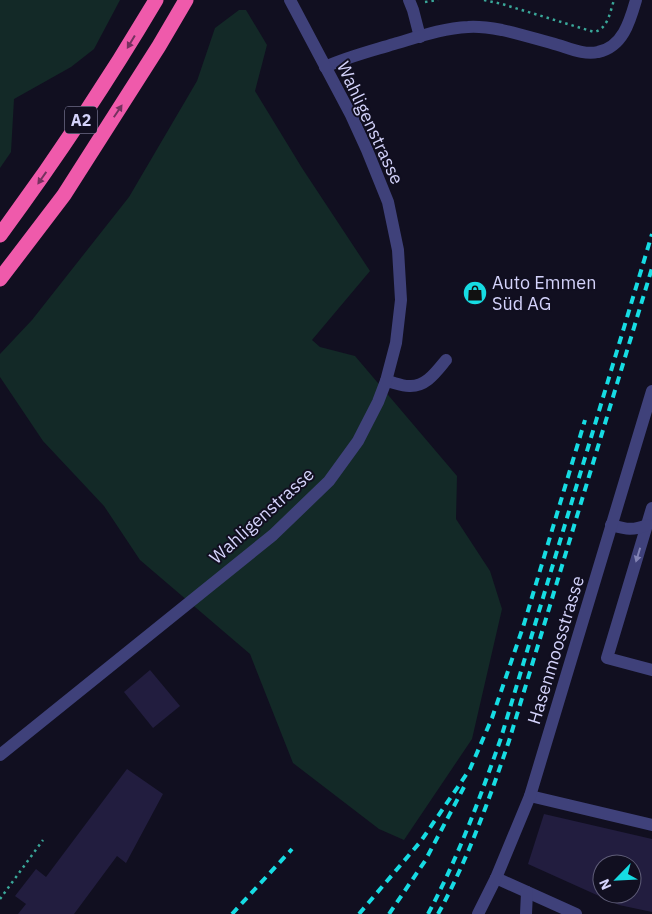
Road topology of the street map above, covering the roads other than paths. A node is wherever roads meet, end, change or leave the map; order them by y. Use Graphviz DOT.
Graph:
graph roads {
  1 [pos="156,0"];
  2 [pos="186,0"];
  3 [pos="290,0"];
  4 [pos="409,0"];
  5 [pos="636,0"];
  6 [pos="420,37"];
  7 [pos="325,67"];
  8 [pos="0,235"];
  9 [pos="0,279"];
  10 [pos="446,360"];
  11 [pos="386,381"];
  12 [pos="652,391"];
  13 [pos="652,508"];
  14 [pos="611,525"];
  15 [pos="647,525"];
  16 [pos="652,670"];
  17 [pos="0,755"];
  18 [pos="530,796"];
  19 [pos="652,825"];
  20 [pos="496,878"];
  21 [pos="527,892"];
  22 [pos="478,914"];
  23 [pos="526,914"];
  24 [pos="576,914"];
  1 -- 8 [label="highway, A2, one-way"];
  9 -- 2 [label="highway, A2, one-way"];
  3 -- 7 [label="street, Wahligenstrasse"];
  4 -- 6 [label="street"];
  5 -- 6 [label="street"];
  6 -- 7 [label="street"];
  7 -- 11 [label="street, Wahligenstrasse"];
  10 -- 11 [label="street"];
  11 -- 17 [label="street, Wahligenstrasse"];
  12 -- 14 [label="street, Hasenmoosstrasse"];
  13 -- 15 [label="street"];
  14 -- 15 [label="street"];
  14 -- 18 [label="street, Hasenmoosstrasse"];
  15 -- 16 [label="street, one-way"];
  18 -- 19 [label="street"];
  18 -- 20 [label="street, Hasenmoosstrasse"];
  20 -- 21 [label="street"];
  20 -- 22 [label="street, Hasenmoosstrasse"];
  21 -- 23 [label="street"];
  21 -- 24 [label="street"];
}
